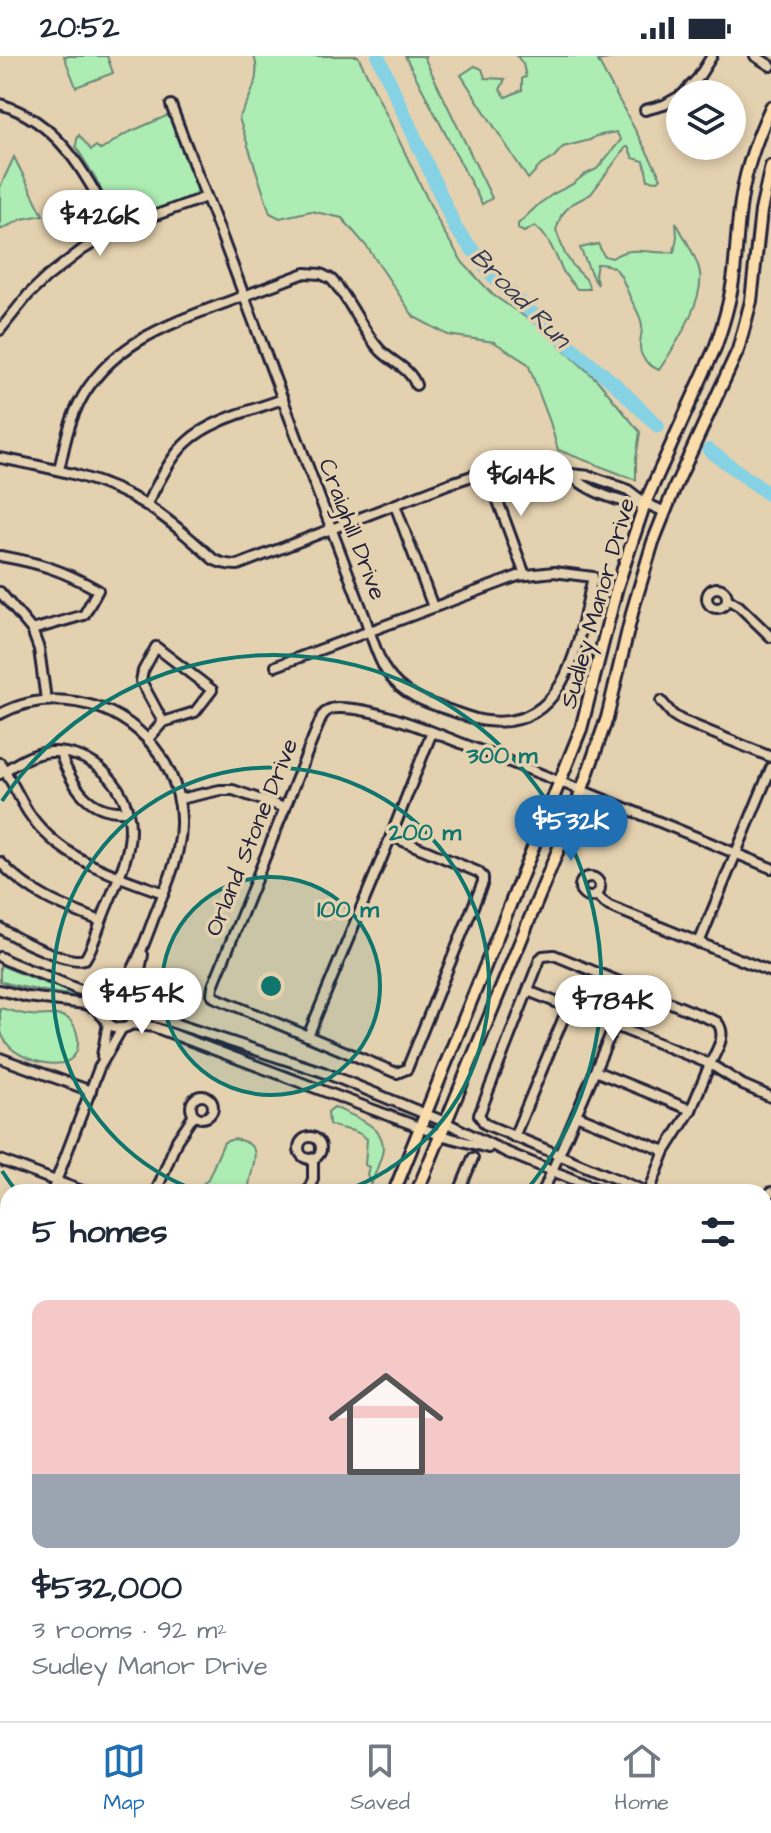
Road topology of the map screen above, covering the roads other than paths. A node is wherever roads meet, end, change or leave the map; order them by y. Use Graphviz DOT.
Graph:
graph roads {
  1 [pos="712,56"];
  2 [pos="755,56"];
  3 [pos="771,66"];
  4 [pos="696,80"];
  5 [pos="0,104"];
  6 [pos="666,104"];
  7 [pos="171,105"];
  8 [pos="771,107"];
  9 [pos="645,110"];
  10 [pos="771,166"];
  11 [pos="206,197"];
  12 [pos="115,230"];
  13 [pos="244,296"];
  14 [pos="0,330"];
  15 [pos="416,385"];
  16 [pos="283,399"];
  17 [pos="0,458"];
  18 [pos="59,470"];
  19 [pos="487,471"];
  20 [pos="571,474"];
  21 [pos="603,481"];
  22 [pos="628,490"];
  23 [pos="645,503"];
  24 [pos="146,505"];
  25 [pos="395,505"];
  26 [pos="665,512"];
  27 [pos="332,529"];
  28 [pos="0,556"];
  29 [pos="525,575"];
  30 [pos="0,592"];
  31 [pos="727,599"];
  32 [pos="433,607"];
  33 [pos="32,630"];
  34 [pos="370,631"];
  35 [pos="771,637"];
  36 [pos="276,666"];
  37 [pos="46,700"];
  38 [pos="661,701"];
  39 [pos="0,714"];
  40 [pos="163,722"];
  41 [pos="432,732"];
  42 [pos="148,739"];
  43 [pos="60,753"];
  44 [pos="771,757"];
  45 [pos="771,768"];
  46 [pos="2,769"];
  47 [pos="562,781"];
  48 [pos="582,789"];
  49 [pos="180,799"];
  50 [pos="285,808"];
  51 [pos="127,811"];
  52 [pos="391,836"];
  53 [pos="736,853"];
  54 [pos="0,862"];
  55 [pos="771,868"];
  56 [pos="118,877"];
  57 [pos="164,893"];
  58 [pos="596,894"];
  59 [pos="101,921"];
  60 [pos="0,928"];
  61 [pos="699,943"];
  62 [pos="144,946"];
  63 [pos="0,957"];
  64 [pos="771,972"];
  65 [pos="0,990"];
  66 [pos="121,990"];
  67 [pos="528,991"];
  68 [pos="108,994"];
  69 [pos="138,1002"];
  70 [pos="568,1007"];
  71 [pos="106,1021"];
  72 [pos="126,1026"];
  73 [pos="614,1026"];
  74 [pos="308,1036"];
  75 [pos="0,1058"];
  76 [pos="710,1064"];
  77 [pos="99,1068"];
  78 [pos="595,1071"];
  79 [pos="91,1091"];
  80 [pos="771,1097"];
  81 [pos="691,1110"];
  82 [pos="426,1114"];
  83 [pos="194,1115"];
  84 [pos="576,1115"];
  85 [pos="445,1122"];
  86 [pos="420,1127"];
  87 [pos="440,1135"];
  88 [pos="514,1137"];
  89 [pos="665,1151"];
  90 [pos="506,1152"];
  91 [pos="559,1155"];
  92 [pos="313,1158"];
  93 [pos="473,1158"];
  94 [pos="0,1160"];
  95 [pos="552,1171"];
  96 [pos="56,1181"];
  97 [pos="55,1184"];
  98 [pos="64,1184"];
  99 [pos="159,1184"];
  100 [pos="311,1184"];
  101 [pos="397,1184"];
  102 [pos="420,1184"];
  103 [pos="462,1184"];
  104 [pos="546,1184"];
  105 [pos="584,1184"];
  106 [pos="629,1184"];
  107 [pos="651,1184"];
  1 -- 4 [label="street"];
  2 -- 3 [label="street"];
  5 -- 12 [label="street"];
  6 -- 9 [label="street"];
  7 -- 11 [label="street, Craighill Drive"];
  8 -- 23 [label="main road, Sudley Manor Drive"];
  10 -- 26 [label="main road, Sudley Manor Drive"];
  11 -- 12 [label="street"];
  11 -- 13 [label="street, Craighill Drive"];
  12 -- 14 [label="street"];
  13 -- 15 [label="street"];
  13 -- 16 [label="street, Craighill Drive"];
  13 -- 18 [label="street"];
  16 -- 24 [label="street"];
  16 -- 27 [label="street, Craighill Drive"];
  17 -- 18 [label="street"];
  18 -- 24 [label="street"];
  19 -- 20 [label="street"];
  19 -- 25 [label="street"];
  19 -- 29 [label="street"];
  20 -- 21 [label="street"];
  20 -- 23 [label="street"];
  21 -- 22 [label="street"];
  21 -- 22 [label="street"];
  22 -- 23 [label="street"];
  23 -- 26 [label="street"];
  23 -- 47 [label="main road, Sudley Manor Drive"];
  24 -- 27 [label="street"];
  25 -- 27 [label="street"];
  25 -- 32 [label="street"];
  26 -- 48 [label="main road, Sudley Manor Drive"];
  27 -- 34 [label="street, Craighill Drive"];
  28 -- 33 [label="street"];
  29 -- 32 [label="street"];
  29 -- 34 [label="street, Craighill Drive"];
  30 -- 33 [label="street"];
  31 -- 35 [label="street"];
  32 -- 34 [label="street"];
  33 -- 37 [label="street"];
  34 -- 36 [label="street"];
  37 -- 39 [label="street"];
  37 -- 42 [label="street"];
  38 -- 44 [label="street"];
  40 -- 40 [label="street"];
  40 -- 42 [label="street"];
  41 -- 47 [label="street, Orland Stone Drive"];
  41 -- 50 [label="street, Orland Stone Drive"];
  41 -- 52 [label="street"];
  42 -- 49 [label="street"];
  43 -- 46 [label="street"];
  43 -- 51 [label="street"];
  43 -- 51 [label="street"];
  45 -- 53 [label="street"];
  46 -- 56 [label="street"];
  47 -- 48 [label="street, Orland Stone Drive"];
  47 -- 82 [label="main road, Sudley Manor Drive"];
  48 -- 53 [label="street, Orland Stone Drive"];
  48 -- 85 [label="main road, Sudley Manor Drive"];
  49 -- 50 [label="street"];
  49 -- 57 [label="street"];
  50 -- 74 [label="street, Orland Stone Drive"];
  51 -- 56 [label="street"];
  52 -- 74 [label="street"];
  52 -- 74 [label="street, Orland Stone Drive"];
  53 -- 55 [label="street, Orland Stone Drive"];
  53 -- 61 [label="street"];
  54 -- 59 [label="street"];
  56 -- 57 [label="street"];
  56 -- 59 [label="street"];
  57 -- 62 [label="street"];
  58 -- 61 [label="street"];
  59 -- 60 [label="street"];
  61 -- 64 [label="street"];
  62 -- 66 [label="street"];
  62 -- 69 [label="street"];
  63 -- 68 [label="street"];
  65 -- 71 [label="street"];
  66 -- 68 [label="street"];
  66 -- 69 [label="street"];
  67 -- 70 [label="street"];
  67 -- 76 [label="street"];
  67 -- 88 [label="street"];
  68 -- 71 [label="street"];
  69 -- 72 [label="street"];
  69 -- 82 [label="street"];
  70 -- 73 [label="street"];
  70 -- 88 [label="street"];
  71 -- 72 [label="street"];
  71 -- 77 [label="street"];
  72 -- 77 [label="street"];
  72 -- 86 [label="street"];
  73 -- 76 [label="street"];
  73 -- 78 [label="street"];
  75 -- 79 [label="street"];
  76 -- 80 [label="street"];
  76 -- 81 [label="street"];
  77 -- 79 [label="street"];
  78 -- 81 [label="street"];
  78 -- 84 [label="street"];
  79 -- 96 [label="street"];
  81 -- 89 [label="street"];
  82 -- 85 [label="street"];
  82 -- 86 [label="main road, Sudley Manor Drive"];
  83 -- 99 [label="street"];
  84 -- 89 [label="street"];
  84 -- 91 [label="street"];
  85 -- 87 [label="main road, Sudley Manor Drive"];
  85 -- 90 [label="street"];
  86 -- 87 [label="street"];
  86 -- 101 [label="main road, Sudley Manor Drive"];
  87 -- 90 [label="street"];
  87 -- 102 [label="main road, Sudley Manor Drive"];
  88 -- 91 [label="street"];
  89 -- 107 [label="street"];
  90 -- 95 [label="street"];
  91 -- 95 [label="street"];
  91 -- 106 [label="street"];
  92 -- 100 [label="street"];
  93 -- 103 [label="street"];
  94 -- 96 [label="street"];
  95 -- 104 [label="street"];
  95 -- 105 [label="street"];
  96 -- 97 [label="street"];
  96 -- 98 [label="street"];
}
